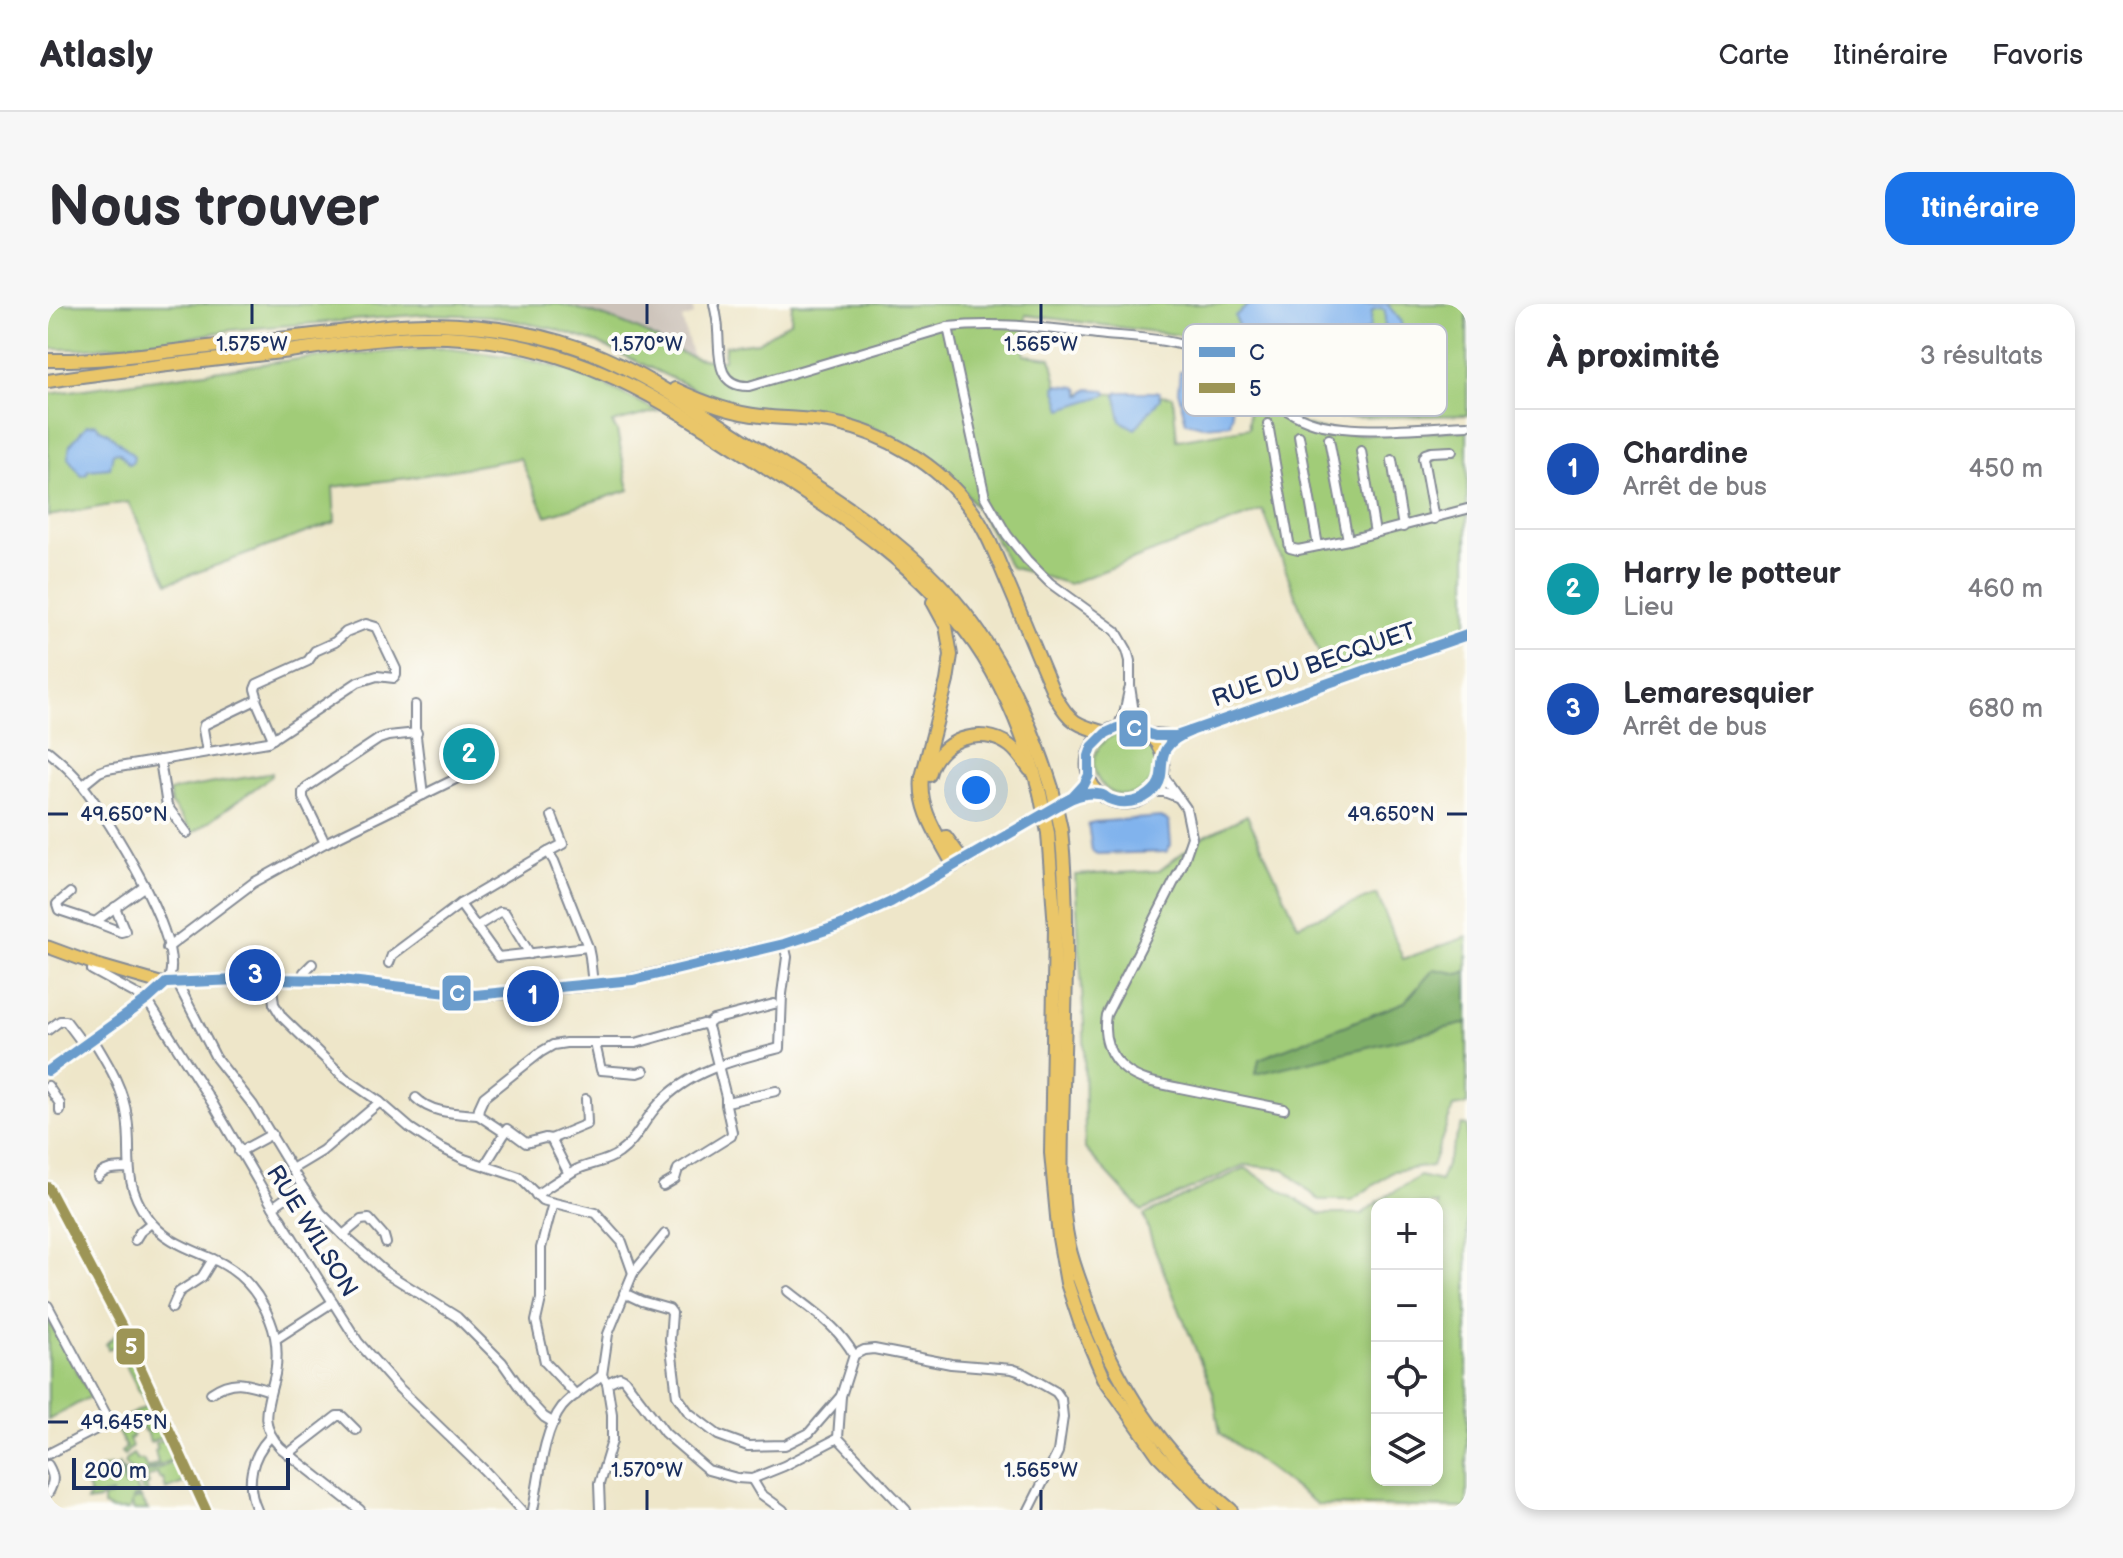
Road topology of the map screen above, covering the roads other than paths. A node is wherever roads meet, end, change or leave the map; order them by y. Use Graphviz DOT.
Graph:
graph roads {
  1 [pos="714,304"];
  2 [pos="948,327"];
  3 [pos="1183,345"];
  4 [pos="48,360"];
  5 [pos="612,361"];
  6 [pos="48,381"];
  7 [pos="1297,416"];
  8 [pos="1268,424"];
  9 [pos="1467,425"];
  10 [pos="1299,436"];
  11 [pos="1329,439"];
  12 [pos="1361,451"];
  13 [pos="1452,451"];
  14 [pos="1392,460"];
  15 [pos="1467,509"];
  16 [pos="1434,519"];
  17 [pos="1403,527"];
  18 [pos="1375,533"];
  19 [pos="1348,540"];
  20 [pos="1318,546"];
  21 [pos="916,576"];
  22 [pos="1467,635"];
  23 [pos="1130,686"];
  24 [pos="256,700"];
  25 [pos="415,705"];
  26 [pos="1111,730"];
  27 [pos="417,733"];
  28 [pos="1145,733"];
  29 [pos="1176,736"];
  30 [pos="273,739"];
  31 [pos="48,751"];
  32 [pos="207,752"];
  33 [pos="1161,755"];
  34 [pos="160,760"];
  35 [pos="480,767"];
  36 [pos="1162,774"];
  37 [pos="1089,775"];
  38 [pos="1036,779"];
  39 [pos="83,785"];
  40 [pos="1046,790"];
  41 [pos="1152,792"];
  42 [pos="1101,794"];
  43 [pos="423,795"];
  44 [pos="1073,797"];
  45 [pos="1178,797"];
  46 [pos="552,816"];
  47 [pos="1055,831"];
  48 [pos="187,833"];
  49 [pos="325,843"];
  50 [pos="548,852"];
  51 [pos="958,863"];
  52 [pos="145,886"];
  53 [pos="70,893"];
  54 [pos="460,904"];
  55 [pos="115,907"];
  56 [pos="95,922"];
  57 [pos="476,927"];
  58 [pos="784,944"];
  59 [pos="48,947"];
  60 [pos="588,947"];
  61 [pos="167,948"];
  62 [pos="530,954"];
  63 [pos="389,963"];
  64 [pos="94,964"];
  65 [pos="312,964"];
  66 [pos="271,979"];
  67 [pos="302,980"];
  68 [pos="180,982"];
  69 [pos="166,983"];
  70 [pos="593,985"];
  71 [pos="147,1000"];
  72 [pos="774,1004"];
  73 [pos="707,1025"];
  74 [pos="48,1030"];
  75 [pos="93,1039"];
  76 [pos="595,1043"];
  77 [pos="84,1045"];
  78 [pos="719,1066"];
  79 [pos="48,1071"];
  80 [pos="644,1071"];
  81 [pos="48,1086"];
  82 [pos="776,1091"];
  83 [pos="416,1098"];
  84 [pos="586,1099"];
  85 [pos="380,1102"];
  86 [pos="727,1102"];
  87 [pos="1284,1109"];
  88 [pos="60,1111"];
  89 [pos="478,1115"];
  90 [pos="505,1133"];
  91 [pos="272,1134"];
  92 [pos="551,1139"];
  93 [pos="239,1152"];
  94 [pos="485,1165"];
  95 [pos="128,1168"];
  96 [pos="292,1169"];
  97 [pos="569,1174"];
  98 [pos="98,1177"];
  99 [pos="302,1186"];
  100 [pos="663,1186"];
  101 [pos="48,1187"];
  102 [pos="536,1195"];
  103 [pos="553,1203"];
  104 [pos="273,1207"];
  105 [pos="151,1223"];
  106 [pos="665,1234"];
  107 [pos="343,1235"];
  108 [pos="135,1240"];
  109 [pos="386,1243"];
  110 [pos="213,1259"];
  111 [pos="633,1273"];
  112 [pos="788,1291"];
  113 [pos="624,1293"];
  114 [pos="333,1302"];
  115 [pos="48,1306"];
  116 [pos="172,1308"];
  117 [pos="276,1339"];
  118 [pos="854,1355"];
  119 [pos="604,1379"];
  120 [pos="270,1391"];
  121 [pos="211,1393"];
  122 [pos="576,1395"];
  123 [pos="841,1396"];
  124 [pos="554,1423"];
  125 [pos="356,1430"];
  126 [pos="270,1437"];
  127 [pos="838,1438"];
  128 [pos="48,1454"];
  129 [pos="288,1454"];
  130 [pos="48,1465"];
  131 [pos="752,1479"];
  132 [pos="48,1493"];
  133 [pos="206,1510"];
  134 [pos="257,1510"];
  135 [pos="360,1510"];
  136 [pos="521,1510"];
  137 [pos="533,1510"];
  138 [pos="600,1510"];
  139 [pos="783,1510"];
  140 [pos="906,1510"];
  141 [pos="1029,1510"];
  142 [pos="1212,1510"];
  143 [pos="1231,1510"];
  1 -- 2 [label="street"];
  2 -- 3 [label="street"];
  2 -- 23 [label="street"];
  4 -- 5 [label="highway"];
  5 -- 26 [label="highway"];
  5 -- 40 [label="highway"];
  6 -- 21 [label="highway"];
  7 -- 9 [label="street"];
  8 -- 20 [label="street"];
  10 -- 20 [label="street"];
  11 -- 19 [label="street"];
  12 -- 18 [label="street"];
  13 -- 16 [label="street"];
  14 -- 17 [label="street"];
  15 -- 16 [label="street"];
  16 -- 17 [label="street"];
  17 -- 18 [label="street"];
  18 -- 19 [label="street"];
  19 -- 20 [label="street"];
  21 -- 38 [label="highway"];
  21 -- 51 [label="highway"];
  22 -- 29 [label="main road, RUE DU BECQUET"];
  23 -- 26 [label="street"];
  23 -- 28 [label="street"];
  24 -- 30 [label="street"];
  24 -- 30 [label="street"];
  24 -- 32 [label="street"];
  25 -- 27 [label="street"];
  26 -- 28 [label="main road"];
  26 -- 37 [label="main road"];
  27 -- 43 [label="street"];
  27 -- 49 [label="street"];
  28 -- 29 [label="main road, RUE DU BECQUET"];
  28 -- 33 [label="main road"];
  29 -- 33 [label="main road"];
  30 -- 32 [label="street"];
  31 -- 39 [label="street"];
  32 -- 34 [label="street"];
  33 -- 36 [label="main road"];
  34 -- 39 [label="street"];
  34 -- 48 [label="street"];
  35 -- 43 [label="street"];
  36 -- 41 [label="main road"];
  36 -- 45 [label="street"];
  37 -- 42 [label="main road"];
  37 -- 44 [label="main road"];
  38 -- 40 [label="highway"];
  38 -- 51 [label="highway"];
  39 -- 52 [label="street"];
  40 -- 47 [label="highway, bridge"];
  41 -- 42 [label="main road"];
  41 -- 45 [label="street"];
  42 -- 44 [label="main road"];
  43 -- 49 [label="street"];
  44 -- 51 [label="main road"];
  45 -- 87 [label="street"];
  46 -- 50 [label="street"];
  47 -- 142 [label="highway"];
  47 -- 143 [label="highway"];
  49 -- 61 [label="street"];
  50 -- 54 [label="street"];
  50 -- 60 [label="street"];
  51 -- 58 [label="main road"];
  52 -- 55 [label="street"];
  52 -- 61 [label="street"];
  53 -- 56 [label="street"];
  54 -- 57 [label="street"];
  54 -- 63 [label="street"];
  55 -- 56 [label="street"];
  55 -- 56 [label="street"];
  57 -- 62 [label="street"];
  57 -- 62 [label="street"];
  58 -- 70 [label="main road"];
  58 -- 78 [label="street"];
  59 -- 64 [label="main road"];
  60 -- 62 [label="street"];
  60 -- 70 [label="street"];
  61 -- 69 [label="street"];
  64 -- 69 [label="main road"];
  64 -- 71 [label="street, RUE WILSON"];
  65 -- 67 [label="street"];
  66 -- 67 [label="main road"];
  66 -- 68 [label="main road"];
  66 -- 85 [label="street"];
  67 -- 70 [label="main road"];
  68 -- 69 [label="main road"];
  68 -- 91 [label="street"];
  69 -- 71 [label="street"];
  71 -- 75 [label="street"];
  71 -- 93 [label="street, RUE WILSON"];
  72 -- 73 [label="street"];
  73 -- 76 [label="street"];
  73 -- 78 [label="street"];
  74 -- 77 [label="street"];
  75 -- 77 [label="street"];
  75 -- 95 [label="street"];
  76 -- 80 [label="street"];
  76 -- 89 [label="street"];
  77 -- 79 [label="street"];
  78 -- 86 [label="street"];
  78 -- 97 [label="street"];
  81 -- 88 [label="street"];
  82 -- 86 [label="street"];
  83 -- 89 [label="street"];
  84 -- 92 [label="street"];
  85 -- 94 [label="street"];
  85 -- 96 [label="street"];
  86 -- 100 [label="street"];
  89 -- 90 [label="street"];
  90 -- 92 [label="street"];
  90 -- 94 [label="street"];
  91 -- 93 [label="street"];
  91 -- 96 [label="street"];
  92 -- 97 [label="street"];
  93 -- 104 [label="street, RUE WILSON"];
  94 -- 102 [label="street"];
  95 -- 98 [label="street"];
  95 -- 105 [label="street"];
  96 -- 99 [label="street"];
  97 -- 102 [label="street"];
  99 -- 104 [label="street"];
  99 -- 107 [label="street"];
  101 -- 133 [label="main road"];
  102 -- 103 [label="street"];
  103 -- 111 [label="street"];
  103 -- 122 [label="street"];
  104 -- 114 [label="street, RUE WILSON"];
  105 -- 108 [label="street"];
  105 -- 110 [label="street"];
  106 -- 111 [label="street"];
  107 -- 109 [label="street"];
  107 -- 124 [label="street"];
  110 -- 116 [label="street"];
  110 -- 117 [label="street"];
  111 -- 113 [label="street"];
  112 -- 118 [label="street"];
  113 -- 119 [label="street"];
  113 -- 123 [label="street"];
  114 -- 117 [label="street"];
  114 -- 136 [label="street, RUE WILSON"];
  115 -- 128 [label="street"];
  117 -- 120 [label="street"];
  118 -- 123 [label="street"];
  118 -- 141 [label="street"];
  119 -- 122 [label="street"];
  119 -- 131 [label="street"];
  119 -- 138 [label="street"];
  120 -- 121 [label="street"];
  120 -- 126 [label="street"];
  122 -- 124 [label="street"];
  123 -- 127 [label="street"];
  124 -- 137 [label="street"];
  125 -- 129 [label="street"];
  126 -- 129 [label="street"];
  126 -- 134 [label="street"];
  127 -- 131 [label="street"];
  127 -- 140 [label="street"];
  129 -- 135 [label="street"];
  130 -- 132 [label="street"];
  131 -- 139 [label="street"];
}
